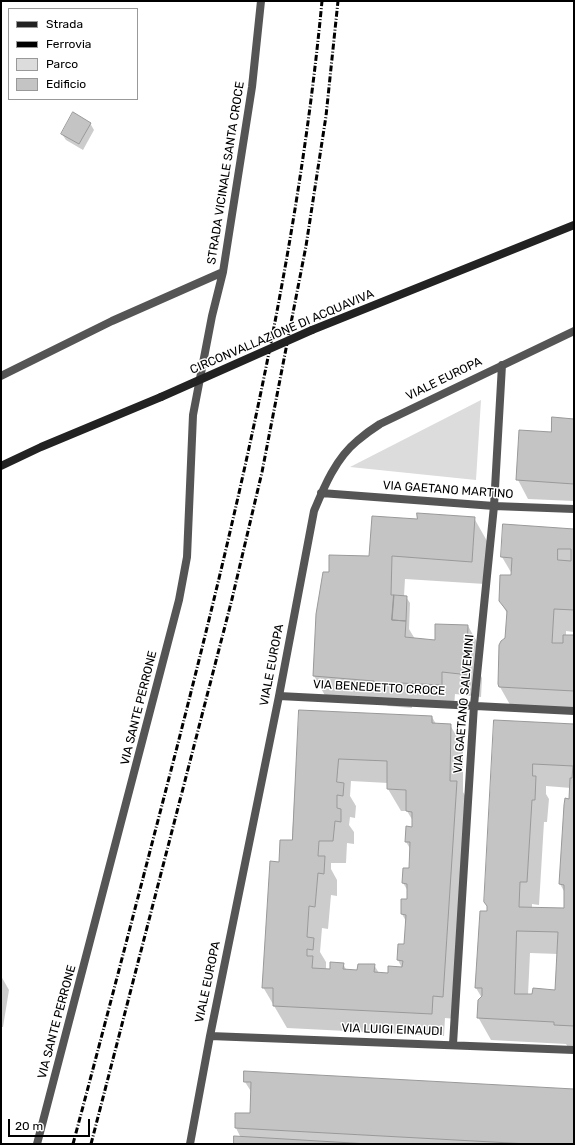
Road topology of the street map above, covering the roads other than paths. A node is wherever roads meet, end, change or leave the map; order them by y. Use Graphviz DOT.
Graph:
graph roads {
  1 [pos="261,1"];
  2 [pos="574,225"];
  3 [pos="223,272"];
  4 [pos="574,331"];
  5 [pos="502,365"];
  6 [pos="1,376"];
  7 [pos="1,466"];
  8 [pos="321,493"];
  9 [pos="494,506"];
  10 [pos="574,509"];
  11 [pos="279,696"];
  12 [pos="474,705"];
  13 [pos="574,712"];
  14 [pos="210,1036"];
  15 [pos="453,1044"];
  16 [pos="574,1050"];
  17 [pos="38,1144"];
  18 [pos="190,1144"];
  1 -- 3 [label="street, STRADA VICINALE SANTA CROCE"];
  2 -- 7 [label="main road, CIRCONVALLAZIONE DI ACQUAVIVA, bridge"];
  3 -- 6 [label="street, STRADA VICINALE SANTA CROCE"];
  3 -- 17 [label="street, VIA SANTE PERRONE"];
  4 -- 5 [label="street, VIALE EUROPA"];
  5 -- 8 [label="street, VIALE EUROPA"];
  5 -- 9 [label="street, VIA GAETANO SALVEMINI"];
  8 -- 9 [label="street, VIA GAETANO MARTINO"];
  8 -- 11 [label="street, VIALE EUROPA"];
  9 -- 10 [label="street, VIA GAETANO MARTINO"];
  9 -- 12 [label="street, VIA GAETANO SALVEMINI"];
  11 -- 12 [label="street, VIA BENEDETTO CROCE"];
  11 -- 14 [label="street, VIALE EUROPA"];
  12 -- 13 [label="street, VIA BENEDETTO CROCE"];
  12 -- 15 [label="street, VIA GAETANO SALVEMINI"];
  14 -- 15 [label="street, VIA LUIGI EINAUDI"];
  14 -- 18 [label="street, VIALE EUROPA"];
  15 -- 16 [label="street, VIA LUIGI EINAUDI"];
}
